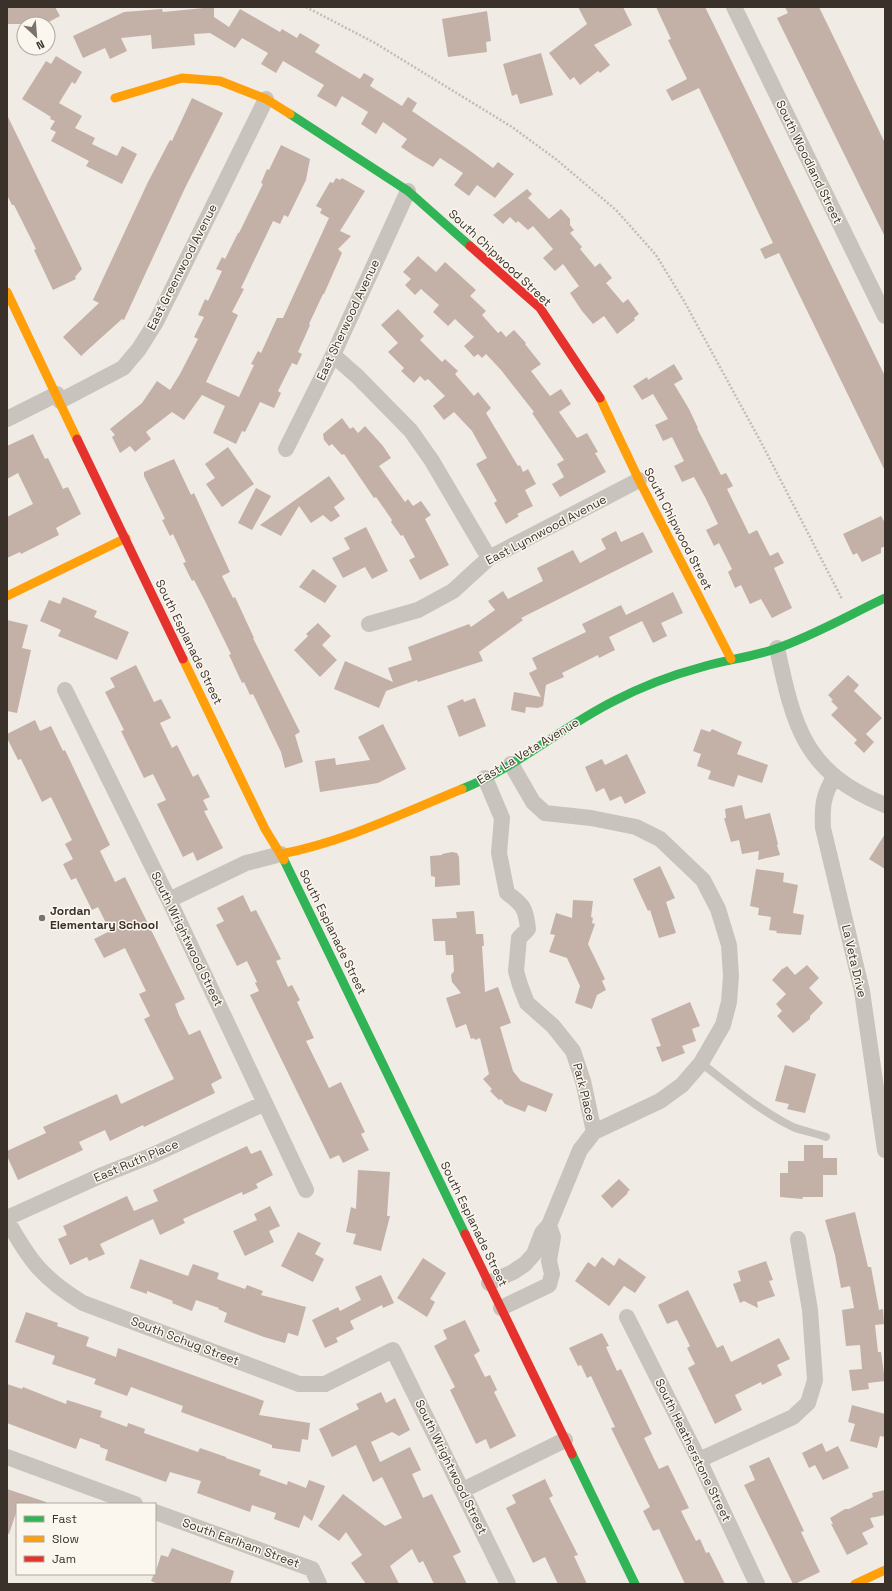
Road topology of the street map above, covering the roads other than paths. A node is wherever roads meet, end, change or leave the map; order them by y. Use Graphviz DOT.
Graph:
graph roads {
  1 [pos="734,7"];
  2 [pos="115,98"];
  3 [pos="266,99"];
  4 [pos="408,191"];
  5 [pos="7,292"];
  6 [pos="885,316"];
  7 [pos="333,355"];
  8 [pos="58,397"];
  9 [pos="7,419"];
  10 [pos="286,449"];
  11 [pos="640,480"];
  12 [pos="126,538"];
  13 [pos="490,558"];
  14 [pos="7,596"];
  15 [pos="885,598"];
  16 [pos="369,624"];
  17 [pos="777,648"];
  18 [pos="731,659"];
  19 [pos="65,690"];
  20 [pos="511,764"];
  21 [pos="834,777"];
  22 [pos="485,778"];
  23 [pos="885,805"];
  24 [pos="281,854"];
  25 [pos="169,900"];
  26 [pos="701,1063"];
  27 [pos="265,1103"];
  28 [pos="594,1132"];
  29 [pos="826,1137"];
  30 [pos="885,1150"];
  31 [pos="306,1190"];
  32 [pos="7,1219"];
  33 [pos="798,1239"];
  34 [pos="541,1260"];
  35 [pos="489,1283"];
  36 [pos="501,1308"];
  37 [pos="627,1317"];
  38 [pos="393,1350"];
  39 [pos="565,1440"];
  40 [pos="7,1457"];
  41 [pos="699,1460"];
  42 [pos="463,1490"];
  43 [pos="131,1503"];
  44 [pos="156,1512"];
  45 [pos="885,1570"];
  46 [pos="319,1584"];
  47 [pos="508,1584"];
  48 [pos="635,1584"];
  49 [pos="757,1584"];
  50 [pos="855,1584"];
  1 -- 6 [label="street, South Woodland Street"];
  2 -- 3 [label="street, South Chipwood Street"];
  3 -- 4 [label="street, South Chipwood Street"];
  3 -- 8 [label="street, East Greenwood Avenue"];
  4 -- 7 [label="street, East Sherwood Avenue"];
  4 -- 11 [label="street, South Chipwood Street"];
  5 -- 8 [label="street, South Esplanade Street"];
  7 -- 10 [label="street, East Sherwood Avenue"];
  7 -- 13 [label="street"];
  8 -- 9 [label="street, East Greenwood Avenue"];
  8 -- 12 [label="street, South Esplanade Street"];
  11 -- 13 [label="street, East Lynnwood Avenue"];
  11 -- 18 [label="street, South Chipwood Street"];
  12 -- 14 [label="street"];
  12 -- 24 [label="street, South Esplanade Street"];
  13 -- 16 [label="street, East Lynnwood Avenue"];
  15 -- 17 [label="street, East La Veta Avenue"];
  17 -- 18 [label="street, East La Veta Avenue"];
  17 -- 21 [label="street"];
  18 -- 20 [label="street, East La Veta Avenue"];
  19 -- 25 [label="street, South Wrightwood Street"];
  20 -- 22 [label="street, East La Veta Avenue"];
  20 -- 26 [label="street"];
  21 -- 23 [label="street"];
  21 -- 30 [label="street, La Veta Drive"];
  22 -- 24 [label="street, East La Veta Avenue"];
  22 -- 28 [label="street, Park Place"];
  24 -- 25 [label="street, East La Veta Avenue"];
  24 -- 35 [label="street, South Esplanade Street"];
  25 -- 27 [label="street, South Wrightwood Street"];
  26 -- 28 [label="street"];
  26 -- 29 [label="lane"];
  27 -- 31 [label="street, South Wrightwood Street"];
  27 -- 32 [label="street, East Ruth Place"];
  28 -- 34 [label="street"];
  32 -- 38 [label="street, South Schug Street"];
  33 -- 41 [label="street"];
  34 -- 35 [label="street"];
  34 -- 36 [label="street"];
  35 -- 36 [label="street, South Esplanade Street"];
  36 -- 39 [label="street, South Esplanade Street"];
  37 -- 41 [label="street, South Heatherstone Street"];
  38 -- 42 [label="street, South Wrightwood Street"];
  39 -- 42 [label="street"];
  39 -- 48 [label="street, South Esplanade Street"];
  40 -- 43 [label="street"];
  41 -- 49 [label="street, South Heatherstone Street"];
  42 -- 47 [label="street, South Wrightwood Street"];
  44 -- 46 [label="street, South Earlham Street"];
  45 -- 50 [label="street"];
}
